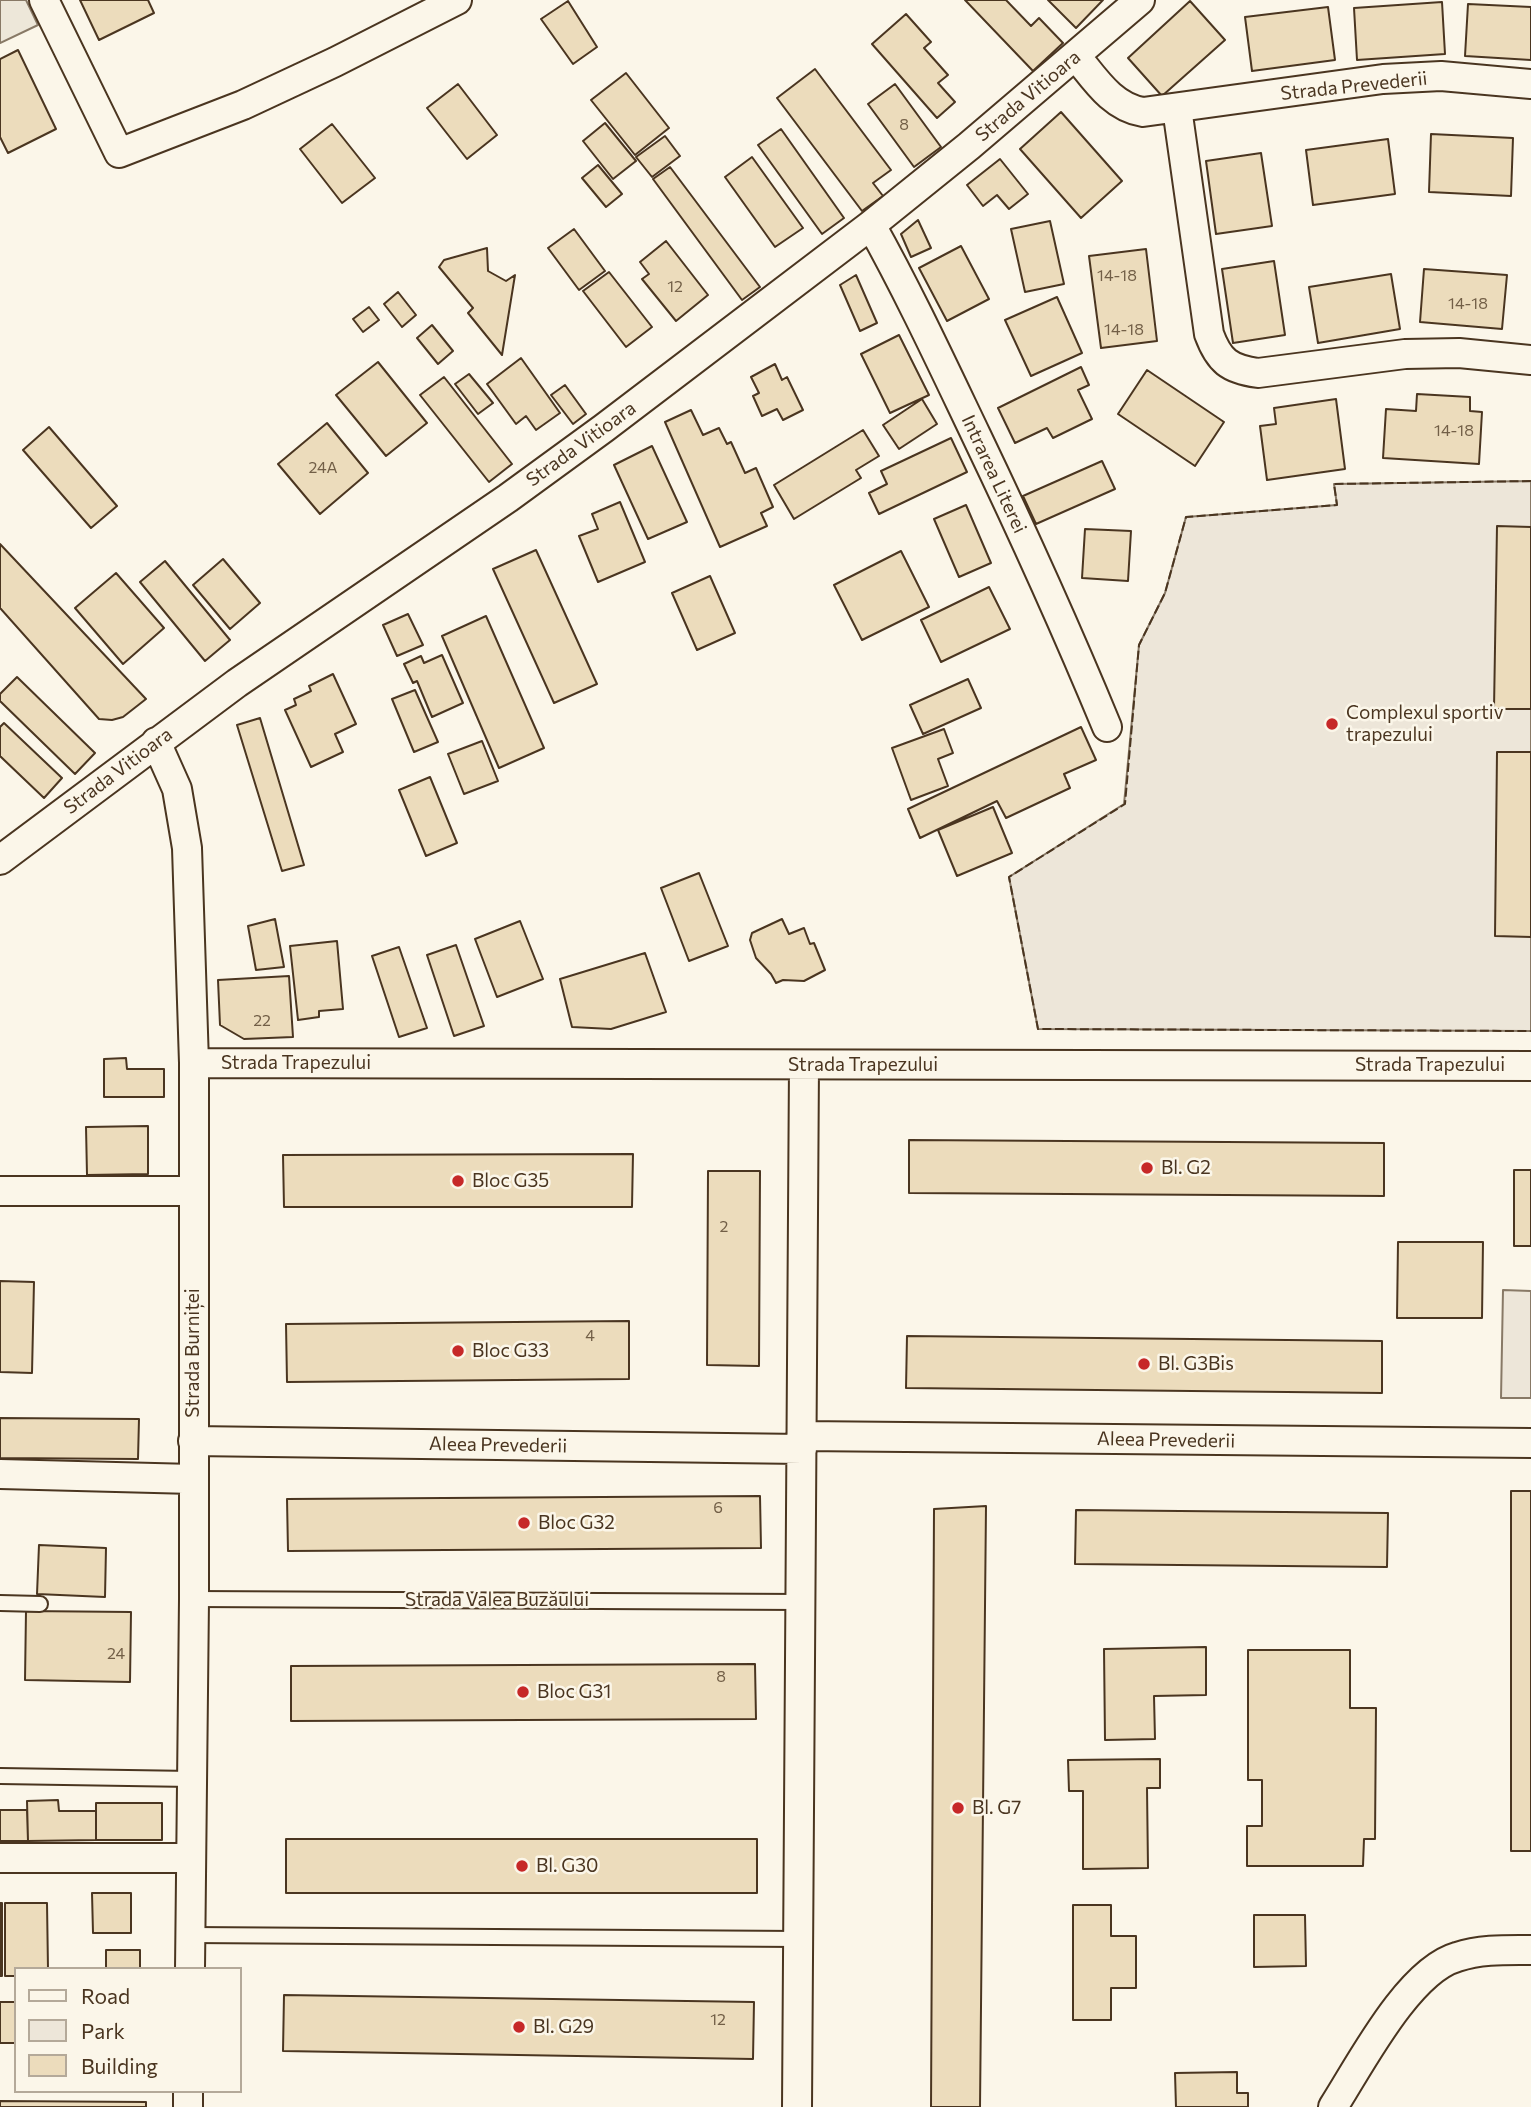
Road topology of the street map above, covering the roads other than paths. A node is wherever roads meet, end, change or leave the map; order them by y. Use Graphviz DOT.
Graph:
graph roads {
  1 [pos="44,0"];
  2 [pos="457,0"];
  3 [pos="1140,0"];
  4 [pos="1076,56"];
  5 [pos="1531,84"];
  6 [pos="1177,108"];
  7 [pos="871,225"];
  8 [pos="1531,360"];
  9 [pos="1107,727"];
  10 [pos="156,741"];
  11 [pos="0,860"];
  12 [pos="194,1063"];
  13 [pos="804,1065"];
  14 [pos="1531,1066"];
  15 [pos="0,1191"];
  16 [pos="194,1191"];
  17 [pos="193,1441"];
  18 [pos="802,1442"];
  19 [pos="1531,1443"];
  20 [pos="0,1474"];
  21 [pos="194,1479"];
  22 [pos="194,1599"];
  23 [pos="0,1602"];
  24 [pos="800,1602"];
  25 [pos="40,1604"];
  26 [pos="0,1776"];
  27 [pos="192,1779"];
  28 [pos="0,1858"];
  29 [pos="191,1858"];
  30 [pos="191,1935"];
  31 [pos="798,1939"];
  32 [pos="1531,1950"];
  33 [pos="190,1967"];
  34 [pos="797,2107"];
  35 [pos="1333,2107"];
  1 -- 2 [label="street"];
  3 -- 4 [label="street, Strada Vitioara"];
  4 -- 6 [label="street, Strada Prevederii"];
  4 -- 7 [label="street, Strada Vitioara"];
  5 -- 6 [label="street, Strada Prevederii"];
  6 -- 8 [label="street"];
  7 -- 9 [label="street, Intrarea Literei"];
  7 -- 10 [label="street, Strada Vitioara"];
  10 -- 11 [label="street, Strada Vitioara"];
  10 -- 12 [label="street, Strada Burniței"];
  12 -- 13 [label="street, Strada Trapezului"];
  12 -- 16 [label="street, Strada Burniței"];
  13 -- 14 [label="street, Strada Trapezului"];
  13 -- 18 [label="street"];
  15 -- 16 [label="street"];
  16 -- 17 [label="street, Strada Burniței"];
  17 -- 18 [label="street, Aleea Prevederii"];
  17 -- 21 [label="street, Strada Burniței"];
  18 -- 19 [label="street, Aleea Prevederii"];
  18 -- 24 [label="street"];
  20 -- 21 [label="street"];
  21 -- 22 [label="street, Strada Burniței"];
  22 -- 24 [label="lane, Strada Valea Buzăului"];
  22 -- 27 [label="street, Strada Burniței"];
  23 -- 25 [label="lane"];
  24 -- 31 [label="street"];
  26 -- 27 [label="lane"];
  27 -- 29 [label="street, Strada Burniței"];
  28 -- 29 [label="street"];
  29 -- 30 [label="street, Strada Burniței"];
  30 -- 31 [label="lane"];
  30 -- 33 [label="street, Strada Burniței"];
  31 -- 34 [label="street"];
  32 -- 35 [label="street"];
}
